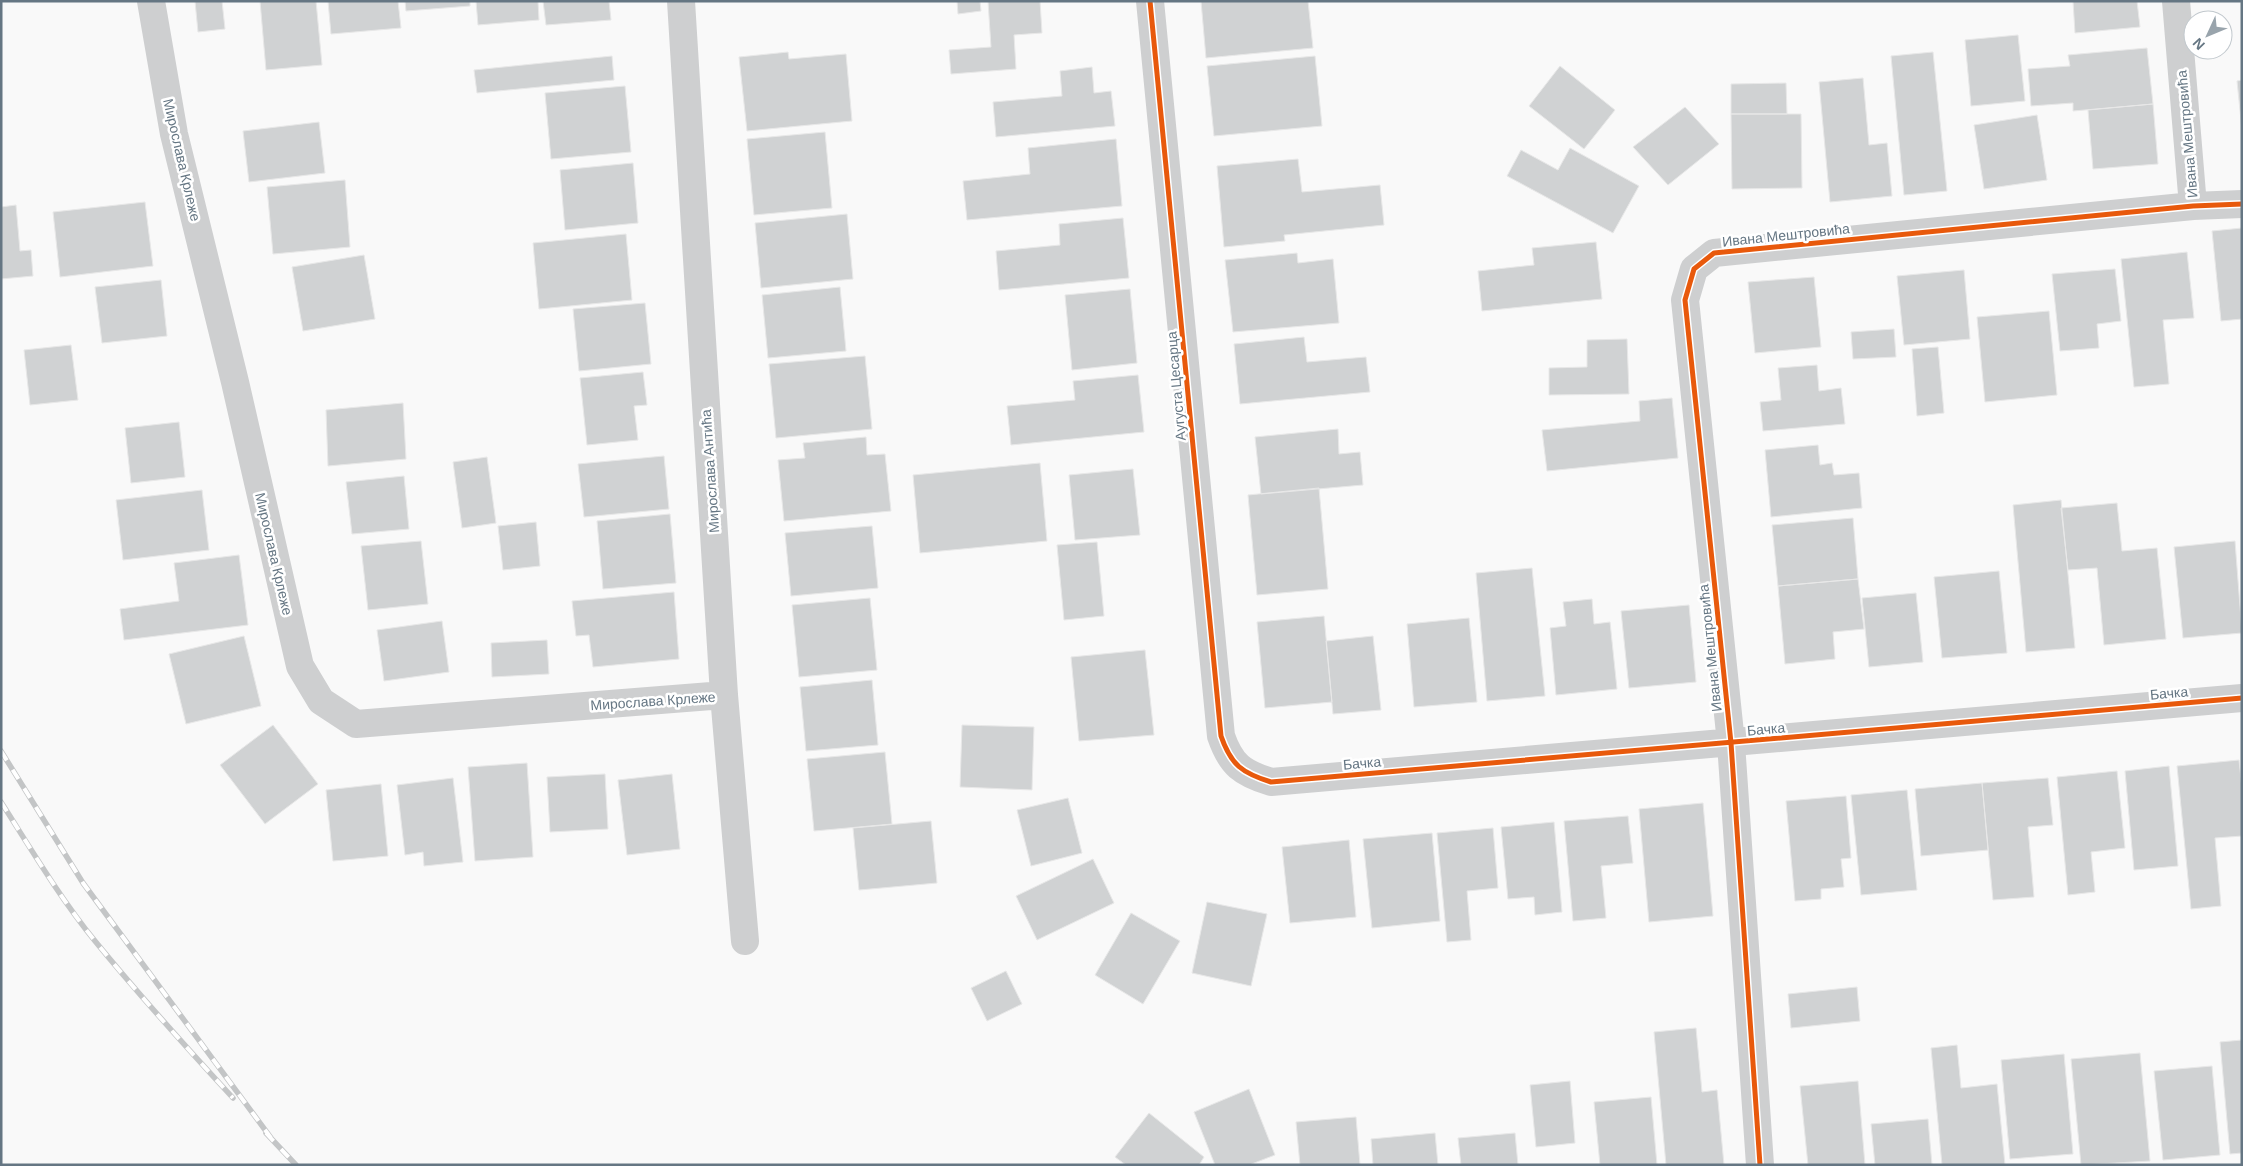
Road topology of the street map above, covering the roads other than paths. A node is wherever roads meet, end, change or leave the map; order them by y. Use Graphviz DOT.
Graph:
graph roads {
  1 [pos="151,1"];
  2 [pos="681,1"];
  3 [pos="1150,1"];
  4 [pos="2176,1"];
  5 [pos="2242,204"];
  6 [pos="2192,206"];
  7 [pos="724,695"];
  8 [pos="2242,698"];
  9 [pos="1731,743"];
  10 [pos="1236,765"];
  11 [pos="745,941"];
  12 [pos="1760,1165"];
  1 -- 7 [label="street, Мирослава Крлеже"];
  2 -- 7 [label="street, Мирослава Антића"];
  3 -- 10 [label="street, Аугуста Цесарца"];
  4 -- 6 [label="street, Ивана Мештровића"];
  5 -- 6 [label="street, Ивана Мештровића"];
  6 -- 9 [label="street, Ивана Мештровића"];
  7 -- 11 [label="street, Мирослава Антића"];
  8 -- 9 [label="street, Бачка"];
  9 -- 10 [label="street, Бачка"];
  9 -- 12 [label="street, Ивана Мештровића"];
}
